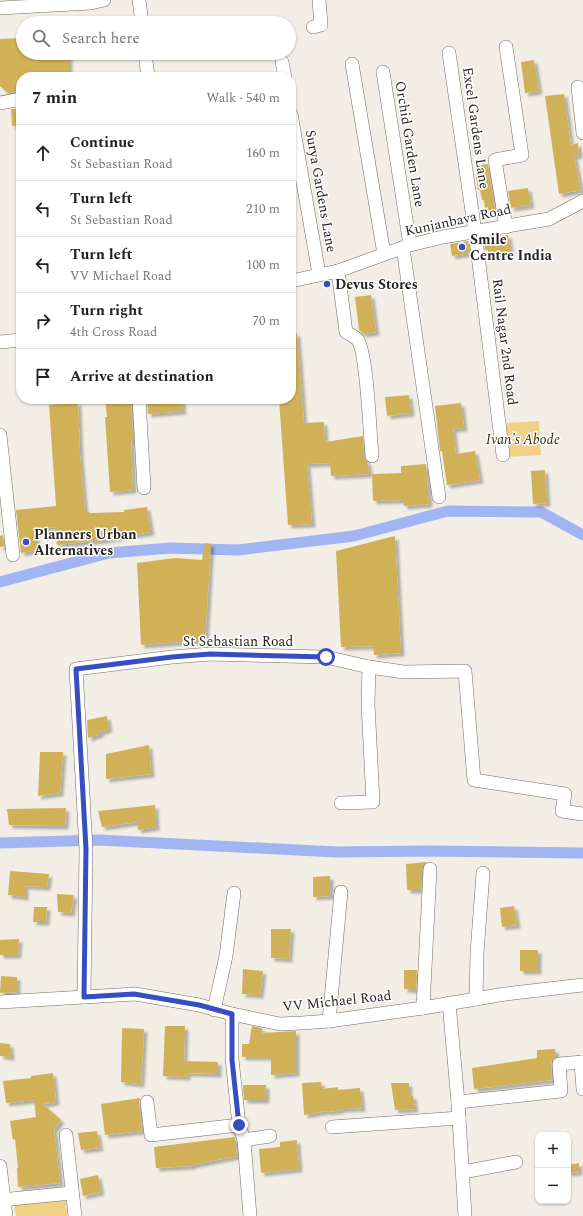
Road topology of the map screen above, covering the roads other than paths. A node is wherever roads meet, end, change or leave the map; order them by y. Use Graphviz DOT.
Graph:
graph roads {
  1 [pos="104,0"];
  2 [pos="140,0"];
  3 [pos="319,0"];
  4 [pos="0,8"];
  5 [pos="141,16"];
  6 [pos="313,27"];
  7 [pos="506,47"];
  8 [pos="449,53"];
  9 [pos="147,60"];
  10 [pos="282,62"];
  11 [pos="352,64"];
  12 [pos="148,72"];
  13 [pos="284,72"];
  14 [pos="383,72"];
  15 [pos="578,87"];
  16 [pos="16,100"];
  17 [pos="0,102"];
  18 [pos="583,134"];
  19 [pos="296,143"];
  20 [pos="583,200"];
  21 [pos="506,227"];
  22 [pos="475,232"];
  23 [pos="406,246"];
  24 [pos="384,254"];
  25 [pos="338,271"];
  26 [pos="319,274"];
  27 [pos="296,280"];
  28 [pos="16,340"];
  29 [pos="0,342"];
  30 [pos="139,404"];
  31 [pos="0,436"];
  32 [pos="503,455"];
  33 [pos="372,456"];
  34 [pos="144,488"];
  35 [pos="439,497"];
  36 [pos="13,555"];
  37 [pos="369,667"];
  38 [pos="341,803"];
  39 [pos="582,814"];
  40 [pos="430,869"];
  41 [pos="482,873"];
  42 [pos="341,892"];
  43 [pos="234,893"];
  44 [pos="583,985"];
  45 [pos="84,997"];
  46 [pos="476,999"];
  47 [pos="0,1002"];
  48 [pos="449,1003"];
  49 [pos="423,1008"];
  50 [pos="214,1010"];
  51 [pos="232,1014"];
  52 [pos="329,1021"];
  53 [pos="582,1062"];
  54 [pos="583,1089"];
  55 [pos="147,1102"];
  56 [pos="458,1102"];
  57 [pos="458,1118"];
  58 [pos="239,1125"];
  59 [pos="332,1127"];
  60 [pos="66,1135"];
  61 [pos="270,1136"];
  62 [pos="244,1140"];
  63 [pos="516,1162"];
  64 [pos="0,1166"];
  65 [pos="463,1172"];
  66 [pos="72,1193"];
  67 [pos="2,1200"];
  68 [pos="6,1216"];
  69 [pos="75,1216"];
  70 [pos="250,1216"];
  71 [pos="465,1216"];
  1 -- 4 [label="street"];
  2 -- 5 [label="street"];
  3 -- 6 [label="street"];
  7 -- 21 [label="street"];
  8 -- 22 [label="street, Excel Gardens Lane"];
  9 -- 12 [label="street"];
  10 -- 13 [label="street"];
  11 -- 24 [label="street"];
  14 -- 23 [label="street, Orchid Garden Lane"];
  15 -- 18 [label="street"];
  16 -- 17 [label="street"];
  19 -- 26 [label="street, Surya Gardens Lane"];
  20 -- 21 [label="street, Kunjanbava Road"];
  21 -- 22 [label="street, Kunjanbava Road"];
  22 -- 23 [label="street, Kunjanbava Road"];
  22 -- 32 [label="street, Rail Nagar 2nd Road"];
  23 -- 24 [label="street, Kunjanbava Road"];
  23 -- 35 [label="street, Orchid Garden Lane"];
  24 -- 25 [label="street, Kunjanbava Road"];
  25 -- 26 [label="street, Kunjanbava Road"];
  25 -- 33 [label="street"];
  26 -- 27 [label="street, Kunjanbava Road"];
  28 -- 29 [label="street"];
  30 -- 34 [label="street"];
  31 -- 36 [label="street"];
  37 -- 38 [label="street"];
  37 -- 39 [label="street, St Sebastian Road"];
  37 -- 45 [label="street, St Sebastian Road"];
  40 -- 49 [label="street"];
  41 -- 46 [label="street"];
  42 -- 52 [label="street"];
  43 -- 50 [label="street"];
  44 -- 46 [label="street, VV Michael Road"];
  45 -- 47 [label="street, VV Michael Road"];
  45 -- 50 [label="street, VV Michael Road"];
  46 -- 48 [label="street, VV Michael Road"];
  48 -- 49 [label="street, VV Michael Road"];
  48 -- 56 [label="street"];
  49 -- 52 [label="street, VV Michael Road"];
  50 -- 51 [label="street, VV Michael Road"];
  51 -- 52 [label="street, VV Michael Road"];
  51 -- 58 [label="street"];
  53 -- 54 [label="street"];
  53 -- 56 [label="street"];
  55 -- 58 [label="street"];
  56 -- 57 [label="street"];
  57 -- 59 [label="street"];
  57 -- 65 [label="street"];
  58 -- 62 [label="street"];
  60 -- 66 [label="street"];
  61 -- 62 [label="street"];
  62 -- 70 [label="street"];
  63 -- 65 [label="street"];
  64 -- 67 [label="street"];
  65 -- 71 [label="street"];
  66 -- 67 [label="street"];
  66 -- 69 [label="street"];
  67 -- 68 [label="street"];
}
